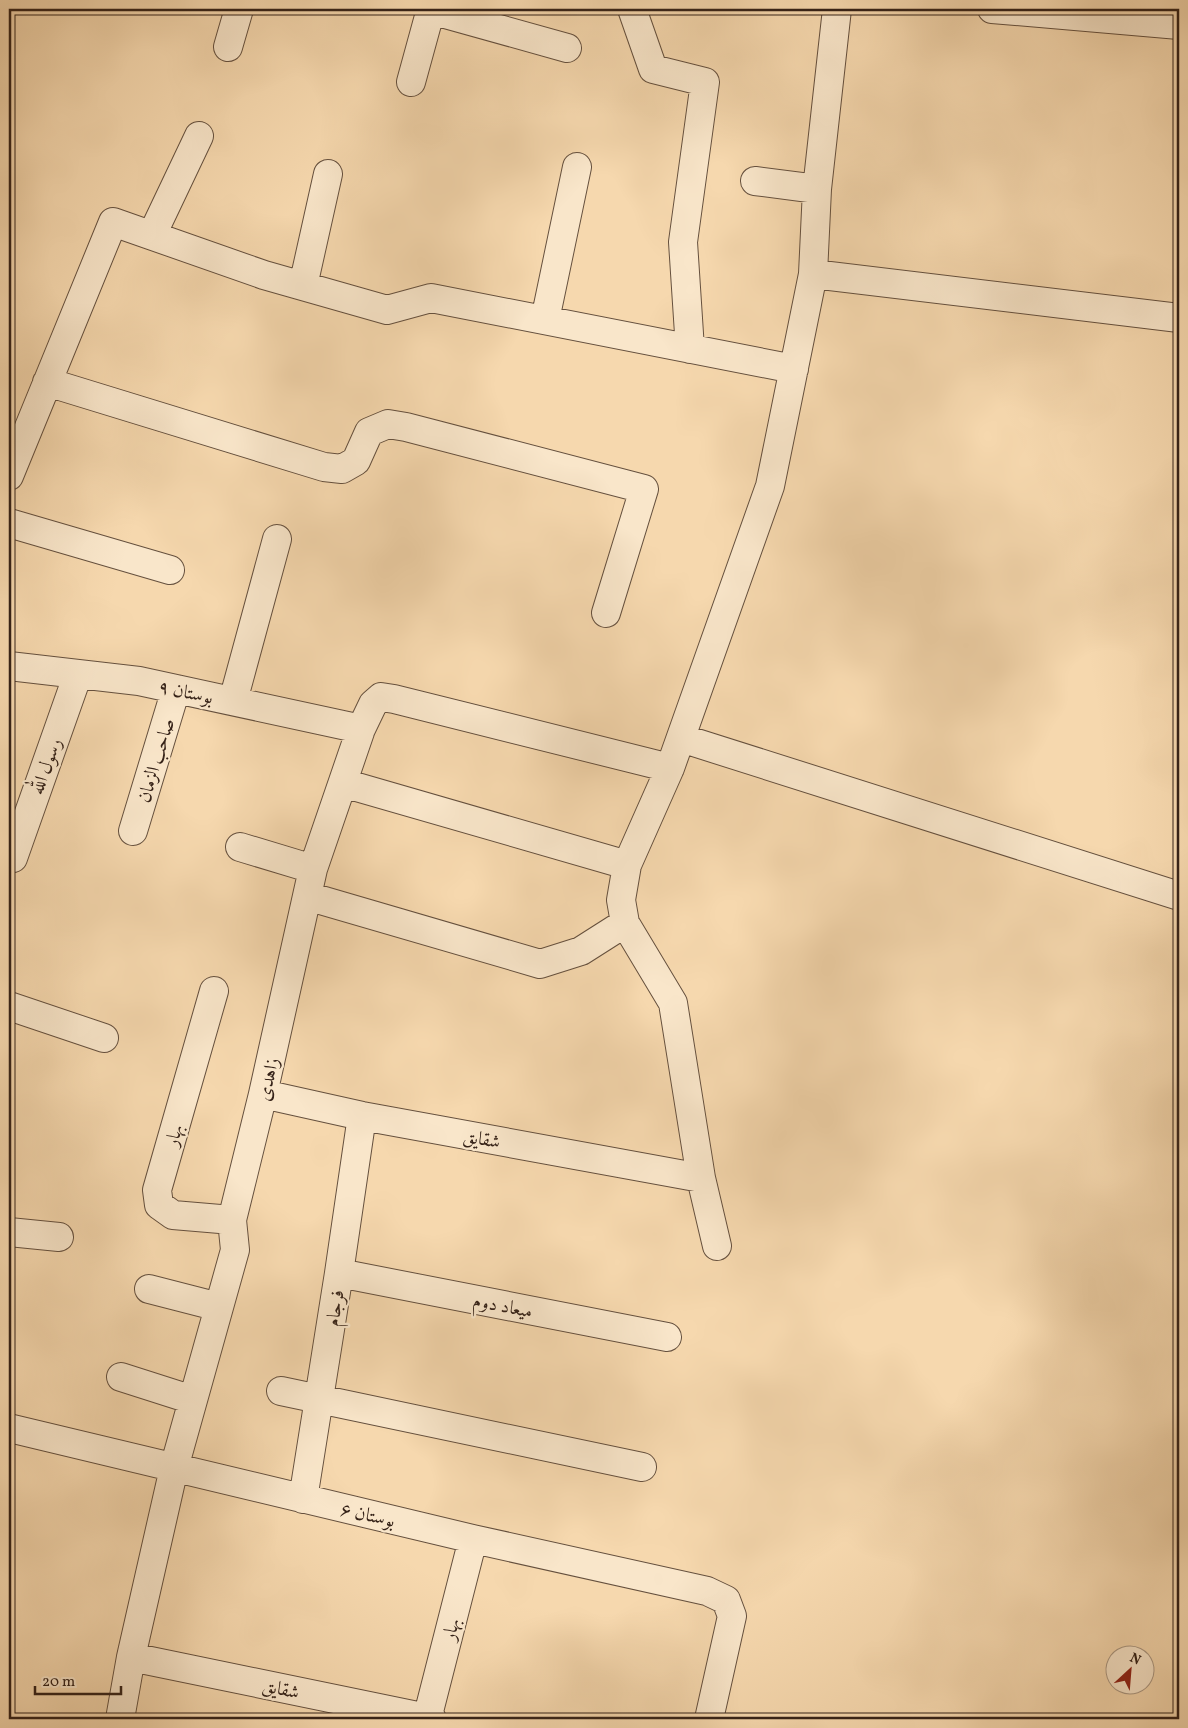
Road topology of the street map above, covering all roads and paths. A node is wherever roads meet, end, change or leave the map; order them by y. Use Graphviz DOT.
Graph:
graph roads {
  1 [pos="239,9"];
  2 [pos="431,9"];
  3 [pos="632,9"];
  4 [pos="837,9"];
  5 [pos="992,9"];
  6 [pos="1179,26"];
  7 [pos="228,47"];
  8 [pos="567,48"];
  9 [pos="411,82"];
  10 [pos="199,136"];
  11 [pos="576,167"];
  12 [pos="328,174"];
  13 [pos="755,181"];
  14 [pos="817,189"];
  15 [pos="152,235"];
  16 [pos="813,274"];
  17 [pos="303,286"];
  18 [pos="1179,318"];
  19 [pos="545,320"];
  20 [pos="690,348"];
  21 [pos="794,369"];
  22 [pos="47,382"];
  23 [pos="9,476"];
  24 [pos="9,523"];
  25 [pos="277,538"];
  26 [pos="170,570"];
  27 [pos="606,613"];
  28 [pos="9,666"];
  29 [pos="78,674"];
  30 [pos="176,689"];
  31 [pos="233,701"];
  32 [pos="361,729"];
  33 [pos="681,738"];
  34 [pos="670,768"];
  35 [pos="343,782"];
  36 [pos="134,831"];
  37 [pos="240,847"];
  38 [pos="13,858"];
  39 [pos="627,865"];
  40 [pos="313,869"];
  41 [pos="307,896"];
  42 [pos="1179,896"];
  43 [pos="625,923"];
  44 [pos="214,991"];
  45 [pos="9,1006"];
  46 [pos="104,1038"];
  47 [pos="264,1094"];
  48 [pos="362,1116"];
  49 [pos="701,1178"];
  50 [pos="232,1220"];
  51 [pos="9,1232"];
  52 [pos="59,1237"];
  53 [pos="717,1246"];
  54 [pos="339,1273"];
  55 [pos="149,1289"];
  56 [pos="219,1307"];
  57 [pos="667,1337"];
  58 [pos="121,1377"];
  59 [pos="281,1391"];
  60 [pos="319,1399"];
  61 [pos="193,1400"];
  62 [pos="9,1428"];
  63 [pos="174,1468"];
  64 [pos="642,1468"];
  65 [pos="303,1499"];
  66 [pos="473,1539"];
  67 [pos="131,1657"];
  68 [pos="120,1719"];
  69 [pos="429,1719"];
  70 [pos="708,1719"];
  1 -- 7 [label="street"];
  2 -- 8 [label="street"];
  2 -- 9 [label="street"];
  3 -- 20 [label="street"];
  4 -- 14 [label="street"];
  5 -- 6 [label="street"];
  10 -- 15 [label="street"];
  11 -- 19 [label="street"];
  12 -- 17 [label="street"];
  13 -- 14 [label="street"];
  14 -- 16 [label="street"];
  15 -- 17 [label="street"];
  15 -- 22 [label="street"];
  16 -- 18 [label="street"];
  16 -- 21 [label="street"];
  17 -- 19 [label="street"];
  19 -- 20 [label="street"];
  20 -- 21 [label="street"];
  21 -- 33 [label="street"];
  22 -- 23 [label="street"];
  22 -- 27 [label="street"];
  24 -- 26 [label="street"];
  25 -- 31 [label="street"];
  28 -- 29 [label="street, بوستان ۹"];
  29 -- 30 [label="street, بوستان ۹"];
  29 -- 38 [label="street, رسول الله"];
  30 -- 31 [label="street, بوستان ۹"];
  30 -- 36 [label="street, صاحب الزمان"];
  31 -- 32 [label="street, بوستان ۹"];
  32 -- 34 [label="street, زاهدی"];
  32 -- 35 [label="street, زاهدی"];
  33 -- 34 [label="street"];
  33 -- 42 [label="street"];
  34 -- 39 [label="street"];
  35 -- 39 [label="street"];
  35 -- 40 [label="street, زاهدی"];
  37 -- 40 [label="street"];
  39 -- 43 [label="street"];
  40 -- 41 [label="street, زاهدی"];
  41 -- 43 [label="street"];
  41 -- 47 [label="street, زاهدی"];
  43 -- 49 [label="street"];
  44 -- 50 [label="street, بهار"];
  45 -- 46 [label="street"];
  47 -- 48 [label="street, شقایق"];
  47 -- 50 [label="street, زاهدی"];
  48 -- 49 [label="street, شقایق"];
  48 -- 54 [label="street, فرجام"];
  49 -- 53 [label="street"];
  50 -- 56 [label="street, زاهدی"];
  51 -- 52 [label="street"];
  54 -- 57 [label="street, میعاد دوم"];
  54 -- 60 [label="street, فرجام"];
  55 -- 56 [label="street"];
  56 -- 61 [label="street, زاهدی"];
  58 -- 61 [label="street"];
  59 -- 60 [label="street"];
  60 -- 64 [label="street"];
  60 -- 65 [label="street, فرجام"];
  61 -- 63 [label="street, زاهدی"];
  62 -- 63 [label="street, بوستان ۶"];
  63 -- 65 [label="street, بوستان ۶"];
  63 -- 67 [label="street, زاهدی"];
  65 -- 66 [label="street, بوستان ۶"];
  66 -- 69 [label="street, بهار"];
  66 -- 70 [label="street, بوستان ۶"];
  67 -- 68 [label="street, زاهدی"];
  67 -- 69 [label="street, شقایق"];
}
